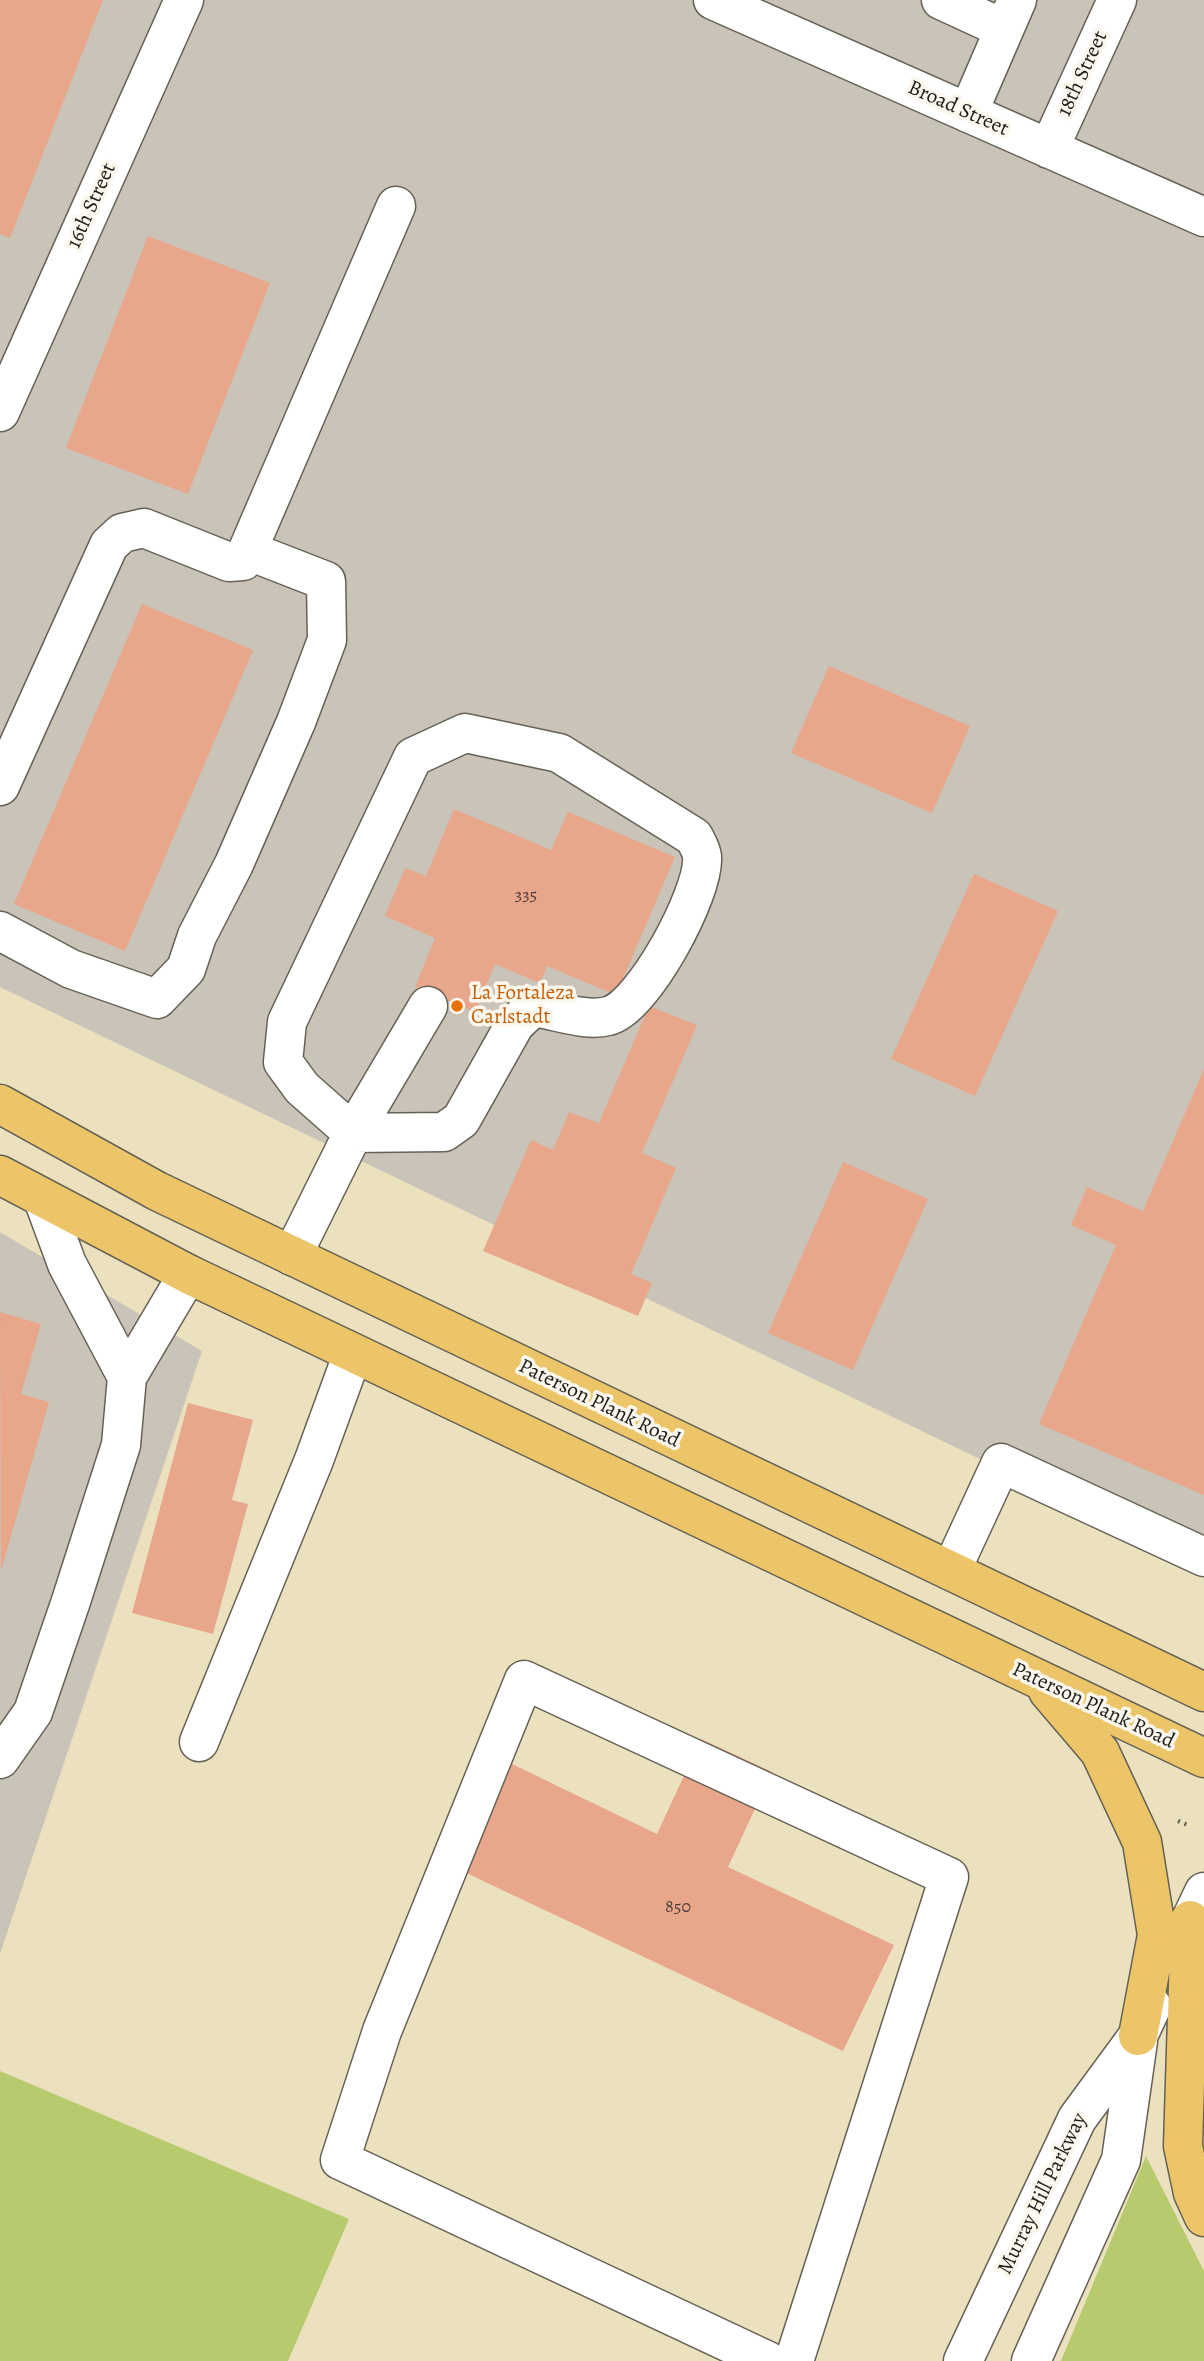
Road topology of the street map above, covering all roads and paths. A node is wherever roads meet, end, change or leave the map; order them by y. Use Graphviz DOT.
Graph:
graph roads {
  1 [pos="184,0"];
  2 [pos="713,0"];
  3 [pos="941,0"];
  4 [pos="1117,0"];
  5 [pos="1011,15"];
  6 [pos="968,113"];
  7 [pos="1049,149"];
  8 [pos="396,206"];
  9 [pos="1204,217"];
  10 [pos="0,412"];
  11 [pos="249,551"];
  12 [pos="0,786"];
  13 [pos="0,931"];
  14 [pos="428,1006"];
  15 [pos="0,1104"];
  16 [pos="353,1133"];
  17 [pos="0,1175"];
  18 [pos="43,1199"];
  19 [pos="292,1256"];
  20 [pos="187,1274"];
  21 [pos="353,1353"];
  22 [pos="127,1377"];
  23 [pos="1204,1557"];
  24 [pos="951,1571"];
  25 [pos="1040,1681"];
  26 [pos="1204,1692"];
  27 [pos="199,1742"];
  28 [pos="3,1750"];
  29 [pos="1204,1758"];
  30 [pos="1197,1906"];
  31 [pos="1138,2036"];
  32 [pos="1204,2217"];
  33 [pos="768,2361"];
  34 [pos="793,2361"];
  35 [pos="963,2361"];
  36 [pos="1031,2361"];
  1 -- 10 [label="street, 16th Street"];
  2 -- 6 [label="street, Broad Street"];
  3 -- 5 [label="street"];
  4 -- 7 [label="street, 18th Street"];
  5 -- 6 [label="street"];
  6 -- 7 [label="street, Broad Street"];
  7 -- 9 [label="street, Broad Street"];
  8 -- 11 [label="street"];
  11 -- 12 [label="street"];
  11 -- 13 [label="street"];
  14 -- 16 [label="street"];
  15 -- 19 [label="main road, Paterson Plank Road"];
  16 -- 16 [label="street"];
  16 -- 19 [label="street"];
  17 -- 18 [label="main road, Paterson Plank Road"];
  18 -- 20 [label="main road, Paterson Plank Road"];
  18 -- 22 [label="street"];
  19 -- 24 [label="main road, Paterson Plank Road"];
  20 -- 21 [label="main road, Paterson Plank Road"];
  20 -- 22 [label="street"];
  21 -- 25 [label="main road, Paterson Plank Road"];
  21 -- 27 [label="street"];
  22 -- 28 [label="street"];
  23 -- 24 [label="street"];
  24 -- 26 [label="main road, Paterson Plank Road"];
  25 -- 29 [label="main road, Paterson Plank Road"];
  25 -- 31 [label="main road"];
  30 -- 31 [label="street, Murray Hill Parkway"];
  30 -- 32 [label="main road"];
  31 -- 35 [label="street, Murray Hill Parkway"];
  31 -- 36 [label="street, Murray Hill Parkway"];
  33 -- 34 [label="street"];
}
